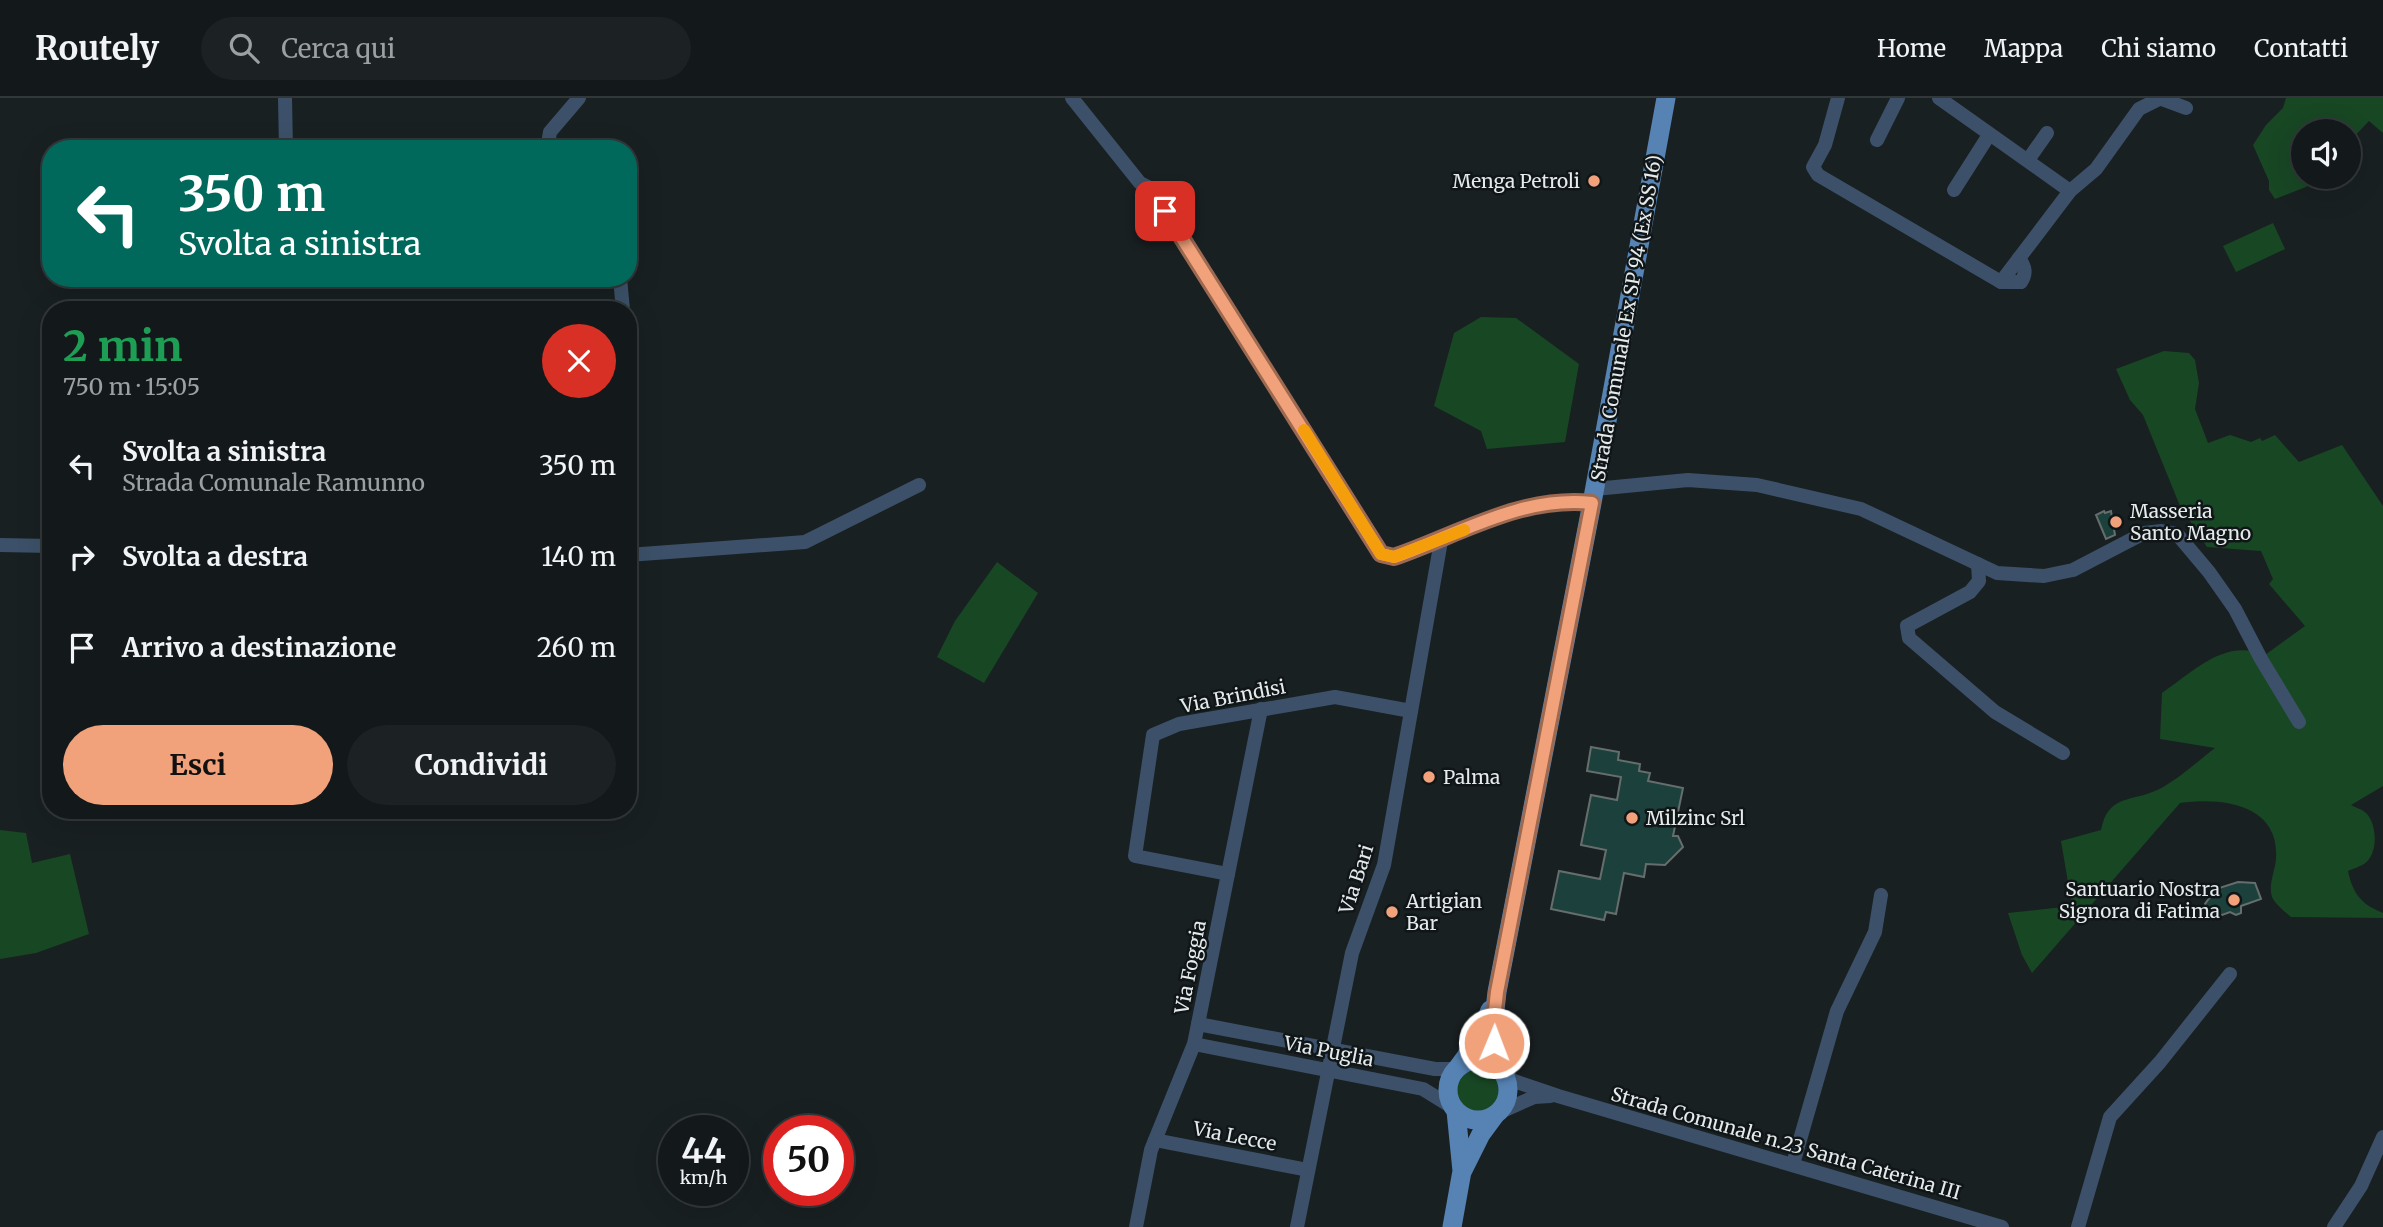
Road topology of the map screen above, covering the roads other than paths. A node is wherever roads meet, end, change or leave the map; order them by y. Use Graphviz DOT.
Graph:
graph roads {
  1 [pos="285,98"];
  2 [pos="579,98"];
  3 [pos="1072,98"];
  4 [pos="1666,98"];
  5 [pos="1838,98"];
  6 [pos="1898,98"];
  7 [pos="1939,98"];
  8 [pos="2159,98"];
  9 [pos="2186,108"];
  10 [pos="2048,133"];
  11 [pos="1989,135"];
  12 [pos="286,140"];
  13 [pos="549,140"];
  14 [pos="1877,140"];
  15 [pos="2028,160"];
  16 [pos="1954,190"];
  17 [pos="2070,191"];
  18 [pos="919,485"];
  19 [pos="1593,496"];
  20 [pos="1441,541"];
  21 [pos="0,545"];
  22 [pos="42,546"];
  23 [pos="637,554"];
  24 [pos="1978,564"];
  25 [pos="1261,709"];
  26 [pos="1411,711"];
  27 [pos="2300,722"];
  28 [pos="2063,753"];
  29 [pos="1228,874"];
  30 [pos="1881,895"];
  31 [pos="2230,974"];
  32 [pos="1497,992"];
  33 [pos="1198,1024"];
  34 [pos="1194,1044"];
  35 [pos="1332,1049"];
  36 [pos="1457,1067"];
  37 [pos="1327,1070"];
  38 [pos="1502,1072"];
  39 [pos="1558,1096"];
  40 [pos="1454,1109"];
  41 [pos="1497,1113"];
  42 [pos="2383,1138"];
  43 [pos="1155,1140"];
  44 [pos="1793,1164"];
  45 [pos="1308,1170"];
  46 [pos="1462,1171"];
  47 [pos="1978,1224"];
  48 [pos="1136,1227"];
  49 [pos="1297,1227"];
  50 [pos="1452,1227"];
  51 [pos="2002,1227"];
  52 [pos="2078,1227"];
  53 [pos="2334,1227"];
  1 -- 12 [label="street"];
  2 -- 13 [label="street"];
  3 -- 20 [label="street"];
  4 -- 19 [label="main road, Strada Comunale Ex SP 94 (Ex SS 16)"];
  5 -- 17 [label="street"];
  6 -- 14 [label="street"];
  7 -- 11 [label="street"];
  8 -- 9 [label="street"];
  8 -- 17 [label="street"];
  10 -- 15 [label="street"];
  11 -- 15 [label="street"];
  11 -- 16 [label="street"];
  15 -- 17 [label="street"];
  18 -- 23 [label="street"];
  19 -- 20 [label="street"];
  19 -- 24 [label="street"];
  19 -- 32 [label="main road, Strada Comunale Ex SP 94 (Ex SS 16)"];
  20 -- 26 [label="street, Via Bari"];
  21 -- 22 [label="street"];
  24 -- 27 [label="street"];
  24 -- 28 [label="street"];
  25 -- 26 [label="street, Via Brindisi"];
  25 -- 29 [label="street, Via Foggia"];
  25 -- 29 [label="street, Via Brindisi"];
  26 -- 35 [label="street, Via Bari"];
  29 -- 33 [label="street, Via Foggia"];
  30 -- 44 [label="street"];
  31 -- 52 [label="street"];
  32 -- 36 [label="main road, Strada Comunale Ex SP 94 (Ex SS 16)"];
  32 -- 38 [label="main road, Strada Comunale Ex SP 94 (Ex SS 16)"];
  33 -- 34 [label="street, Via Foggia"];
  33 -- 35 [label="street, Via Puglia"];
  34 -- 37 [label="street, Via Puglia"];
  34 -- 43 [label="street, Via Foggia"];
  35 -- 36 [label="street, Via Puglia"];
  35 -- 37 [label="street, Via Bari"];
  36 -- 38 [label="main road"];
  36 -- 40 [label="main road"];
  37 -- 40 [label="street, Via Puglia"];
  37 -- 45 [label="street, Via Bari"];
  38 -- 39 [label="street, Strada Comunale n.23 Santa Caterina III"];
  38 -- 41 [label="main road"];
  39 -- 41 [label="street"];
  39 -- 44 [label="street, Strada Comunale n.23 Santa Caterina III"];
  40 -- 41 [label="main road"];
  40 -- 46 [label="main road"];
  41 -- 46 [label="main road"];
  42 -- 53 [label="street"];
  43 -- 45 [label="street, Via Lecce"];
  43 -- 48 [label="street, Via Foggia"];
  44 -- 47 [label="street, Strada Comunale n.23 Santa Caterina III"];
  45 -- 49 [label="street, Via Bari"];
  46 -- 50 [label="main road"];
  47 -- 51 [label="street, Strada Comunale n.23 Santa Caterina III"];
}
